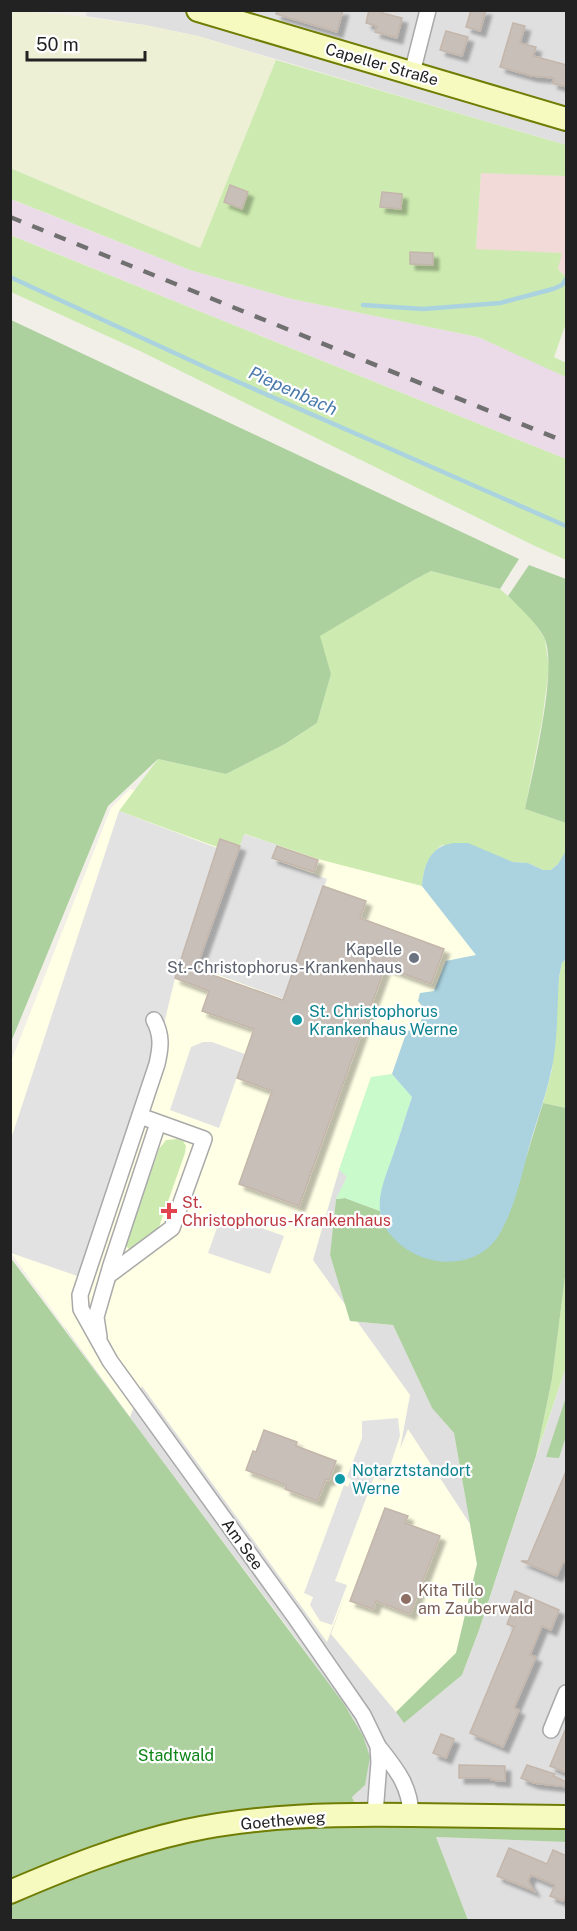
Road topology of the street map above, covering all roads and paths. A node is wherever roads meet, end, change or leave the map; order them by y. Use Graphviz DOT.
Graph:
graph roads {
  1 [pos="198,10"];
  2 [pos="428,10"];
  3 [pos="412,73"];
  4 [pos="567,119"];
  5 [pos="154,1020"];
  6 [pos="140,1116"];
  7 [pos="158,1123"];
  8 [pos="109,1275"];
  9 [pos="102,1346"];
  10 [pos="567,1693"];
  11 [pos="551,1730"];
  12 [pos="378,1746"];
  13 [pos="375,1814"];
  14 [pos="411,1815"];
  15 [pos="567,1817"];
  16 [pos="10,1892"];
  1 -- 3 [label="street, Capeller Straße"];
  2 -- 3 [label="street"];
  3 -- 4 [label="street, Capeller Straße"];
  5 -- 6 [label="street, Am See"];
  6 -- 7 [label="street"];
  6 -- 9 [label="street, Am See"];
  7 -- 8 [label="street, Am See"];
  7 -- 8 [label="street"];
  8 -- 9 [label="street, Am See"];
  9 -- 12 [label="street, Am See"];
  10 -- 11 [label="street"];
  12 -- 13 [label="street, Am See"];
  12 -- 14 [label="street, Am See"];
  13 -- 14 [label="street, Goetheweg"];
  13 -- 16 [label="street, Goetheweg"];
  14 -- 15 [label="street, Goetheweg"];
}
